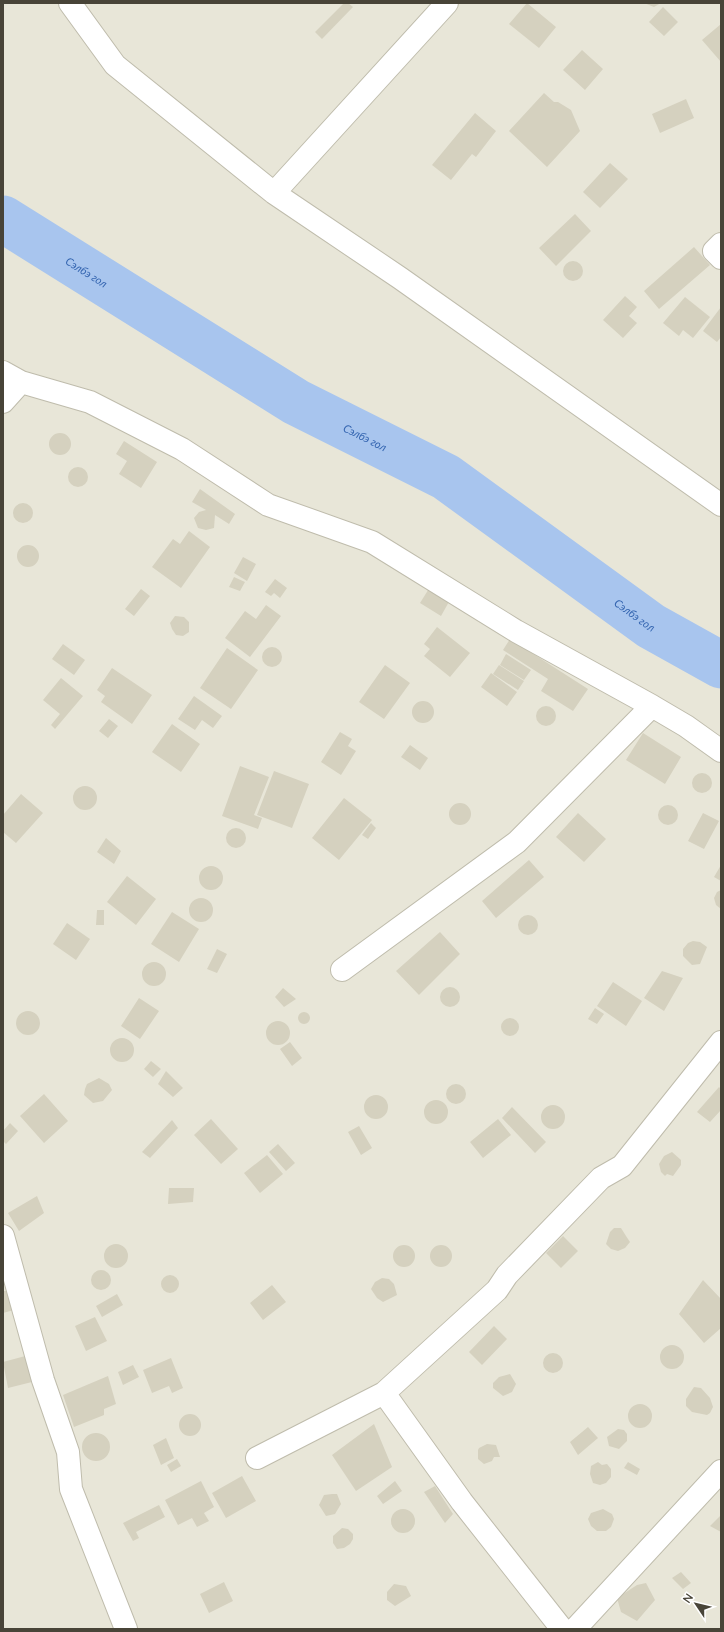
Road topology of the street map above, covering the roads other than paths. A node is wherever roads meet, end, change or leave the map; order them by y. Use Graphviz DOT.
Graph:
graph roads {
  1 [pos="70,3"];
  2 [pos="447,3"];
  3 [pos="274,193"];
  4 [pos="721,244"];
  5 [pos="721,258"];
  6 [pos="12,377"];
  7 [pos="3,402"];
  8 [pos="721,504"];
  9 [pos="652,706"];
  10 [pos="721,751"];
  11 [pos="342,970"];
  12 [pos="721,1042"];
  13 [pos="3,1236"];
  14 [pos="384,1393"];
  15 [pos="257,1458"];
  16 [pos="721,1470"];
  17 [pos="126,1629"];
  18 [pos="562,1629"];
  19 [pos="575,1629"];
  1 -- 3 [label="street"];
  2 -- 3 [label="street"];
  3 -- 8 [label="street"];
  4 -- 5 [label="street"];
  6 -- 7 [label="street"];
  6 -- 9 [label="street"];
  9 -- 10 [label="street"];
  9 -- 11 [label="street"];
  12 -- 14 [label="street"];
  13 -- 17 [label="street"];
  14 -- 15 [label="street"];
  14 -- 18 [label="street"];
  16 -- 19 [label="street"];
}
